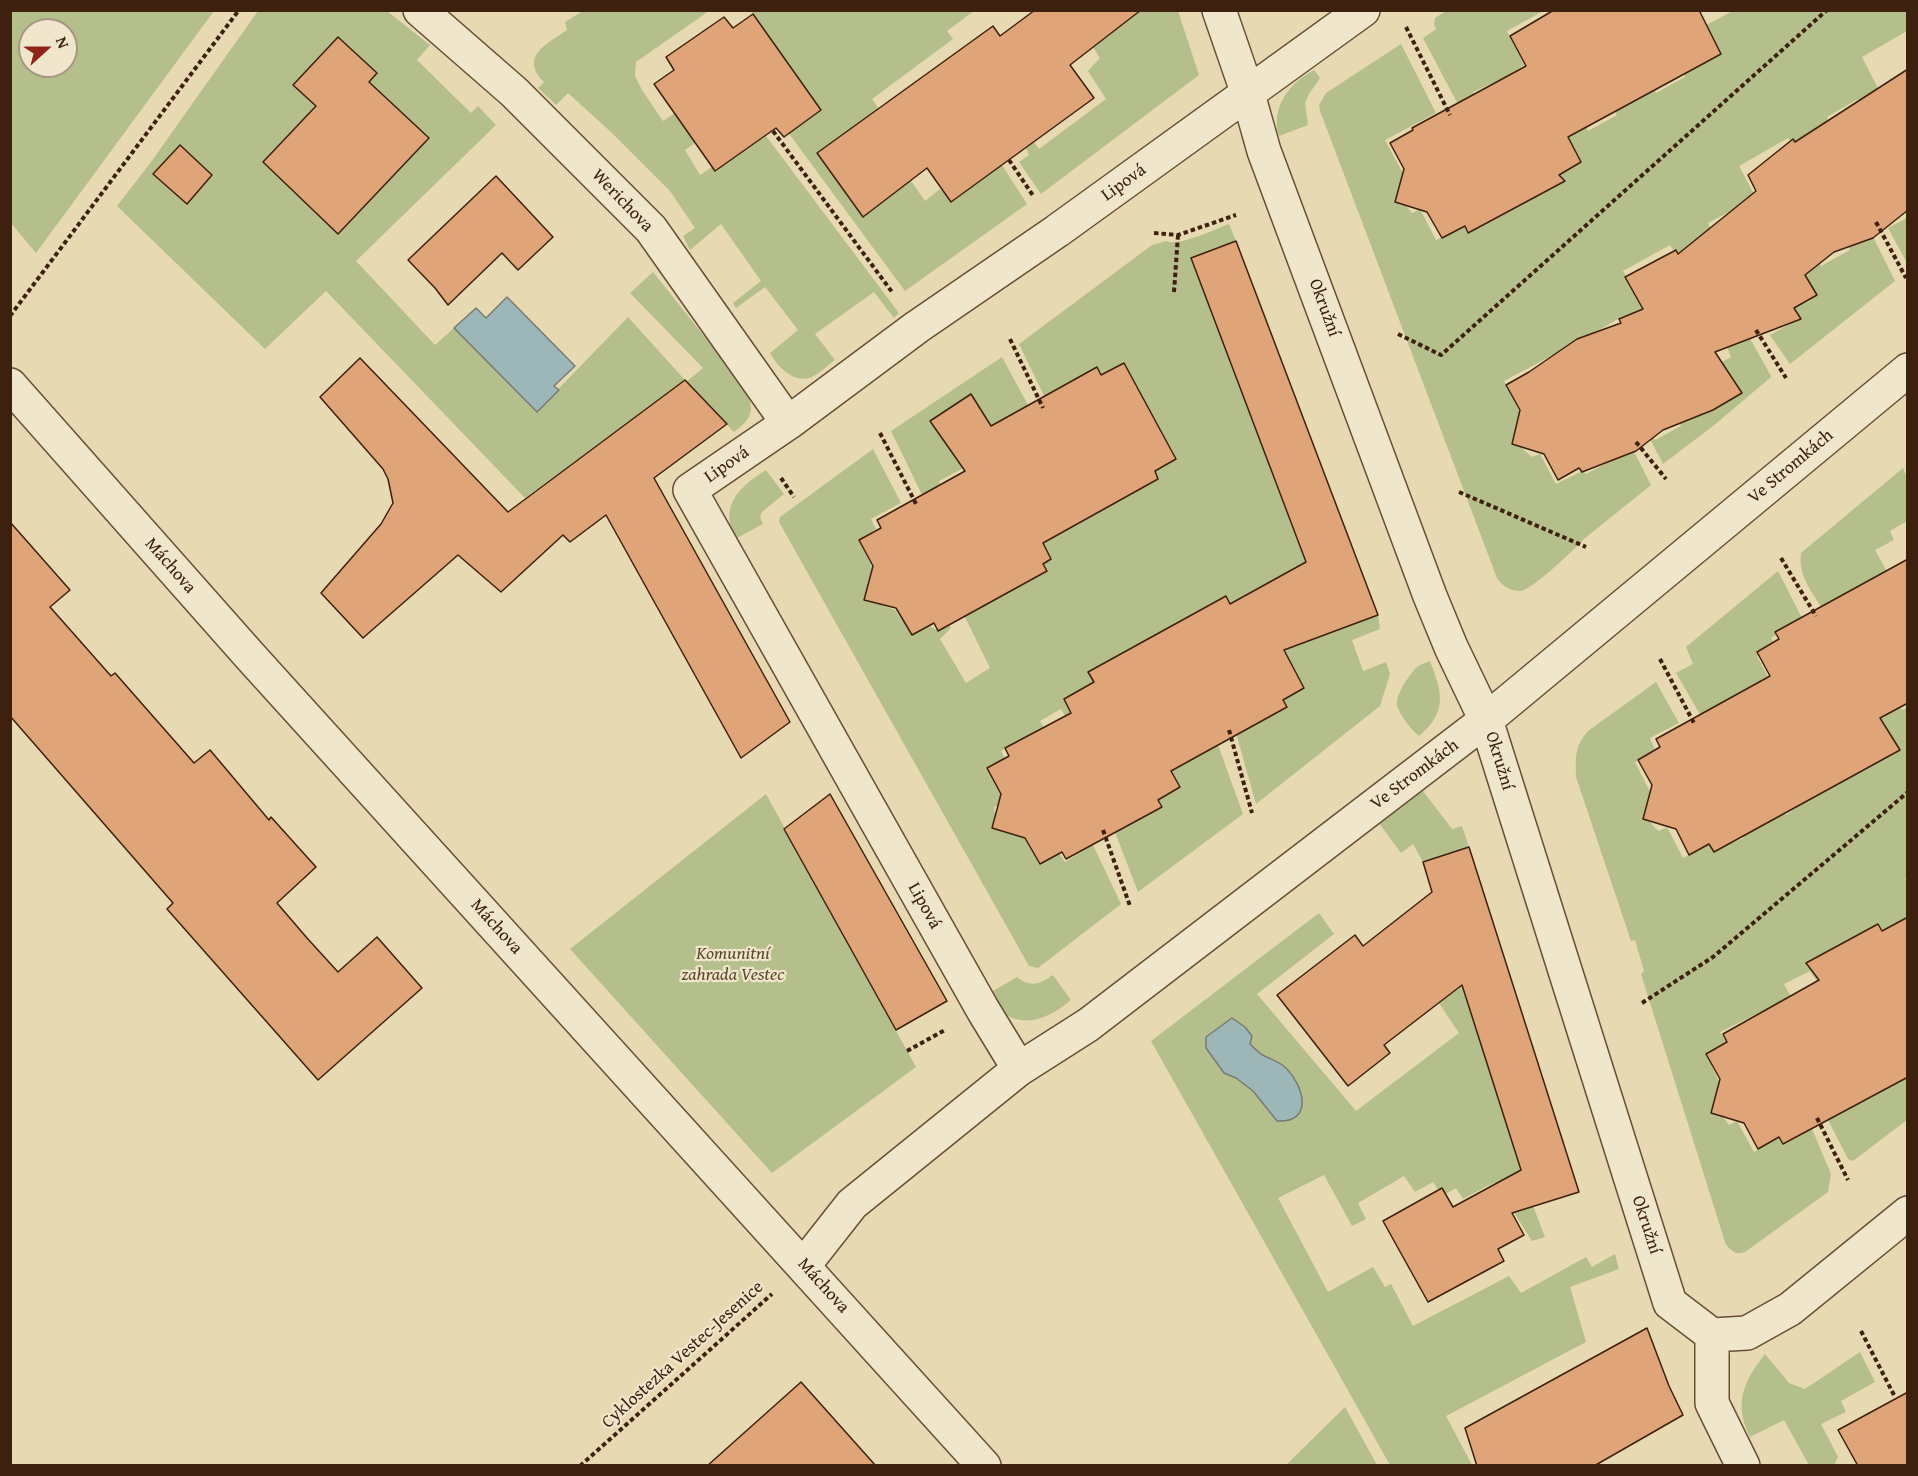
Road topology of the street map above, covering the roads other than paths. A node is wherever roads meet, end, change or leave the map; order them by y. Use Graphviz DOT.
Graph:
graph roads {
  1 [pos="420,10"];
  2 [pos="1219,10"];
  3 [pos="1364,10"];
  4 [pos="1248,94"];
  5 [pos="1908,370"];
  6 [pos="10,385"];
  7 [pos="788,423"];
  8 [pos="1486,720"];
  9 [pos="1019,1068"];
  10 [pos="1908,1213"];
  11 [pos="804,1265"];
  12 [pos="1712,1335"];
  13 [pos="984,1466"];
  14 [pos="1743,1466"];
  1 -- 7 [label="street, Werichova"];
  2 -- 4 [label="street, Okružní"];
  3 -- 4 [label="street"];
  4 -- 7 [label="street, Lipová"];
  4 -- 8 [label="street, Okružní"];
  5 -- 8 [label="street, Ve Stromkách"];
  6 -- 11 [label="street, Máchova"];
  7 -- 9 [label="street, Lipová"];
  8 -- 9 [label="street, Ve Stromkách"];
  8 -- 12 [label="street, Okružní"];
  9 -- 11 [label="street, Ve Stromkách"];
  10 -- 12 [label="street"];
  11 -- 13 [label="street, Máchova"];
  12 -- 14 [label="street"];
}
